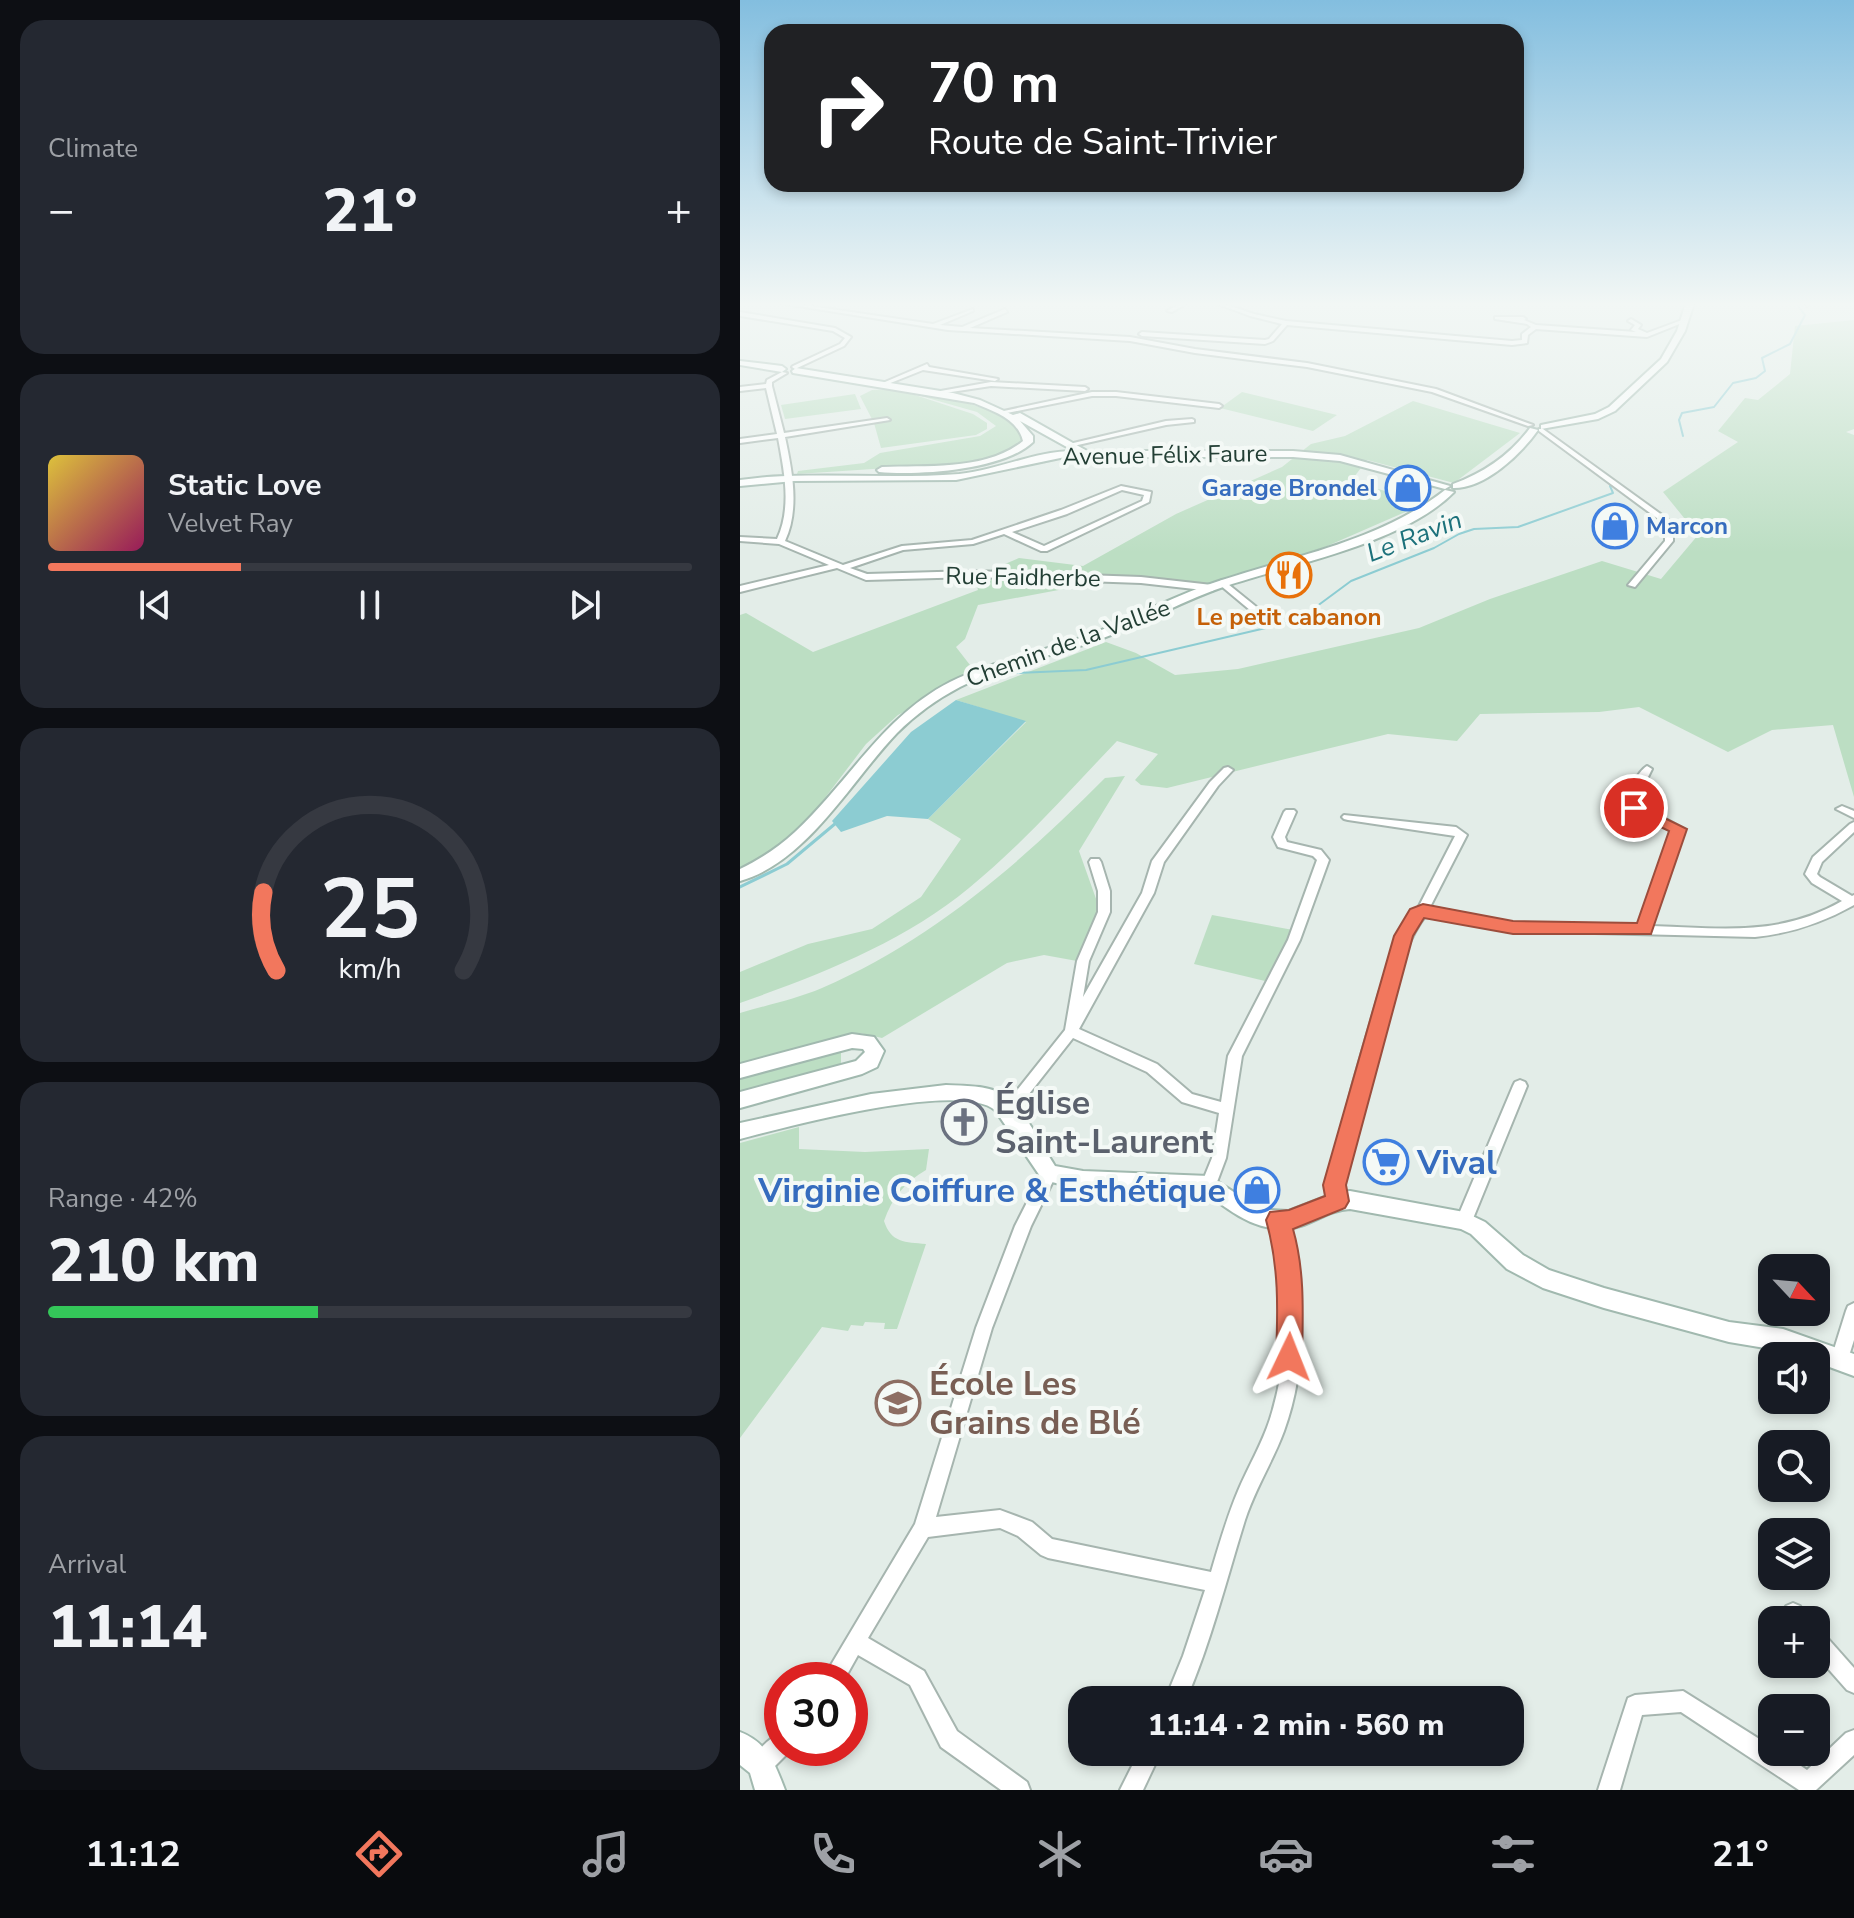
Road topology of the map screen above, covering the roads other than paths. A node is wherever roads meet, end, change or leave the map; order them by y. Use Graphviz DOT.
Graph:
graph roads {
  1 [pos="769,386"];
  2 [pos="764,387"];
  3 [pos="893,387"];
  4 [pos="974,387"];
  5 [pos="1032,387"];
  6 [pos="1413,387"];
  7 [pos="1636,387"];
  8 [pos="740,389"];
  9 [pos="1088,390"];
  10 [pos="938,392"];
  11 [pos="1219,406"];
  12 [pos="1004,413"];
  13 [pos="887,420"];
  14 [pos="1192,421"];
  15 [pos="1537,428"];
  16 [pos="781,435"];
  17 [pos="740,441"];
  18 [pos="1069,445"];
  19 [pos="1084,454"];
  20 [pos="788,477"];
  21 [pos="826,478"];
  22 [pos="740,483"];
  23 [pos="1450,488"];
  24 [pos="1005,532"];
  25 [pos="740,539"];
  26 [pos="780,542"];
  27 [pos="839,567"];
  28 [pos="1218,585"];
  29 [pos="1632,585"];
  30 [pos="740,589"];
  31 [pos="1272,624"];
  32 [pos="1647,769"];
  33 [pos="1228,770"];
  34 [pos="1842,809"];
  35 [pos="1290,812"];
  36 [pos="1854,815"];
  37 [pos="1348,817"];
  38 [pos="1854,826"];
  39 [pos="1095,862"];
  40 [pos="740,876"];
  41 [pos="1853,900"];
  42 [pos="1423,910"];
  43 [pos="1645,930"];
  44 [pos="1071,1031"];
  45 [pos="740,1071"];
  46 [pos="1520,1086"];
  47 [pos="740,1100"];
  48 [pos="1009,1109"];
  49 [pos="1224,1109"];
  50 [pos="740,1131"];
  51 [pos="1049,1173"];
  52 [pos="1209,1185"];
  53 [pos="1337,1201"];
  54 [pos="1278,1220"];
  55 [pos="1464,1221"];
  56 [pos="1854,1311"];
  57 [pos="1847,1362"];
  58 [pos="923,1528"];
  59 [pos="1216,1583"];
  60 [pos="855,1642"];
  61 [pos="1830,1656"];
  62 [pos="843,1662"];
  63 [pos="1854,1683"];
  64 [pos="1181,1686"];
  65 [pos="1854,1741"];
  66 [pos="1143,1766"];
  67 [pos="1808,1787"];
  68 [pos="1019,1790"];
  69 [pos="1131,1790"];
  70 [pos="1609,1790"];
  1 -- 16 [label="street"];
  2 -- 8 [label="street"];
  3 -- 10 [label="street"];
  4 -- 10 [label="street"];
  5 -- 9 [label="street"];
  6 -- 15 [label="street"];
  7 -- 15 [label="street"];
  10 -- 12 [label="street"];
  11 -- 12 [label="street"];
  12 -- 18 [label="street"];
  12 -- 21 [label="street"];
  13 -- 16 [label="street"];
  14 -- 18 [label="street"];
  15 -- 23 [label="street"];
  15 -- 29 [label="street"];
  16 -- 17 [label="street"];
  16 -- 20 [label="street"];
  18 -- 19 [label="street"];
  19 -- 21 [label="street, Avenue Félix Faure"];
  19 -- 23 [label="street, Avenue Félix Faure"];
  20 -- 21 [label="street, Avenue Félix Faure"];
  20 -- 22 [label="street, Avenue Félix Faure"];
  20 -- 26 [label="street"];
  23 -- 28 [label="street, Chemin de la Vallée"];
  24 -- 24 [label="street"];
  24 -- 27 [label="street"];
  25 -- 26 [label="street, Rue Faidherbe"];
  26 -- 27 [label="street, Rue Faidherbe"];
  27 -- 28 [label="street, Rue Faidherbe"];
  27 -- 30 [label="street"];
  28 -- 31 [label="street"];
  28 -- 40 [label="street, Chemin de la Vallée"];
  32 -- 43 [label="street"];
  33 -- 44 [label="street"];
  34 -- 36 [label="street"];
  35 -- 49 [label="street"];
  37 -- 42 [label="street"];
  38 -- 41 [label="street"];
  39 -- 44 [label="street"];
  41 -- 43 [label="street"];
  42 -- 43 [label="street"];
  42 -- 53 [label="street"];
  44 -- 48 [label="street"];
  44 -- 49 [label="street"];
  45 -- 47 [label="street"];
  46 -- 55 [label="street"];
  48 -- 50 [label="street"];
  48 -- 51 [label="street"];
  49 -- 52 [label="street"];
  51 -- 52 [label="street"];
  51 -- 58 [label="street"];
  52 -- 54 [label="street"];
  53 -- 54 [label="street"];
  53 -- 55 [label="street"];
  54 -- 59 [label="street"];
  55 -- 57 [label="street"];
  56 -- 57 [label="street"];
  58 -- 59 [label="street"];
  58 -- 60 [label="street"];
  59 -- 64 [label="street"];
  60 -- 62 [label="street"];
  60 -- 68 [label="street"];
  61 -- 63 [label="street"];
  65 -- 67 [label="street"];
  66 -- 69 [label="street"];
  67 -- 70 [label="street"];
}
